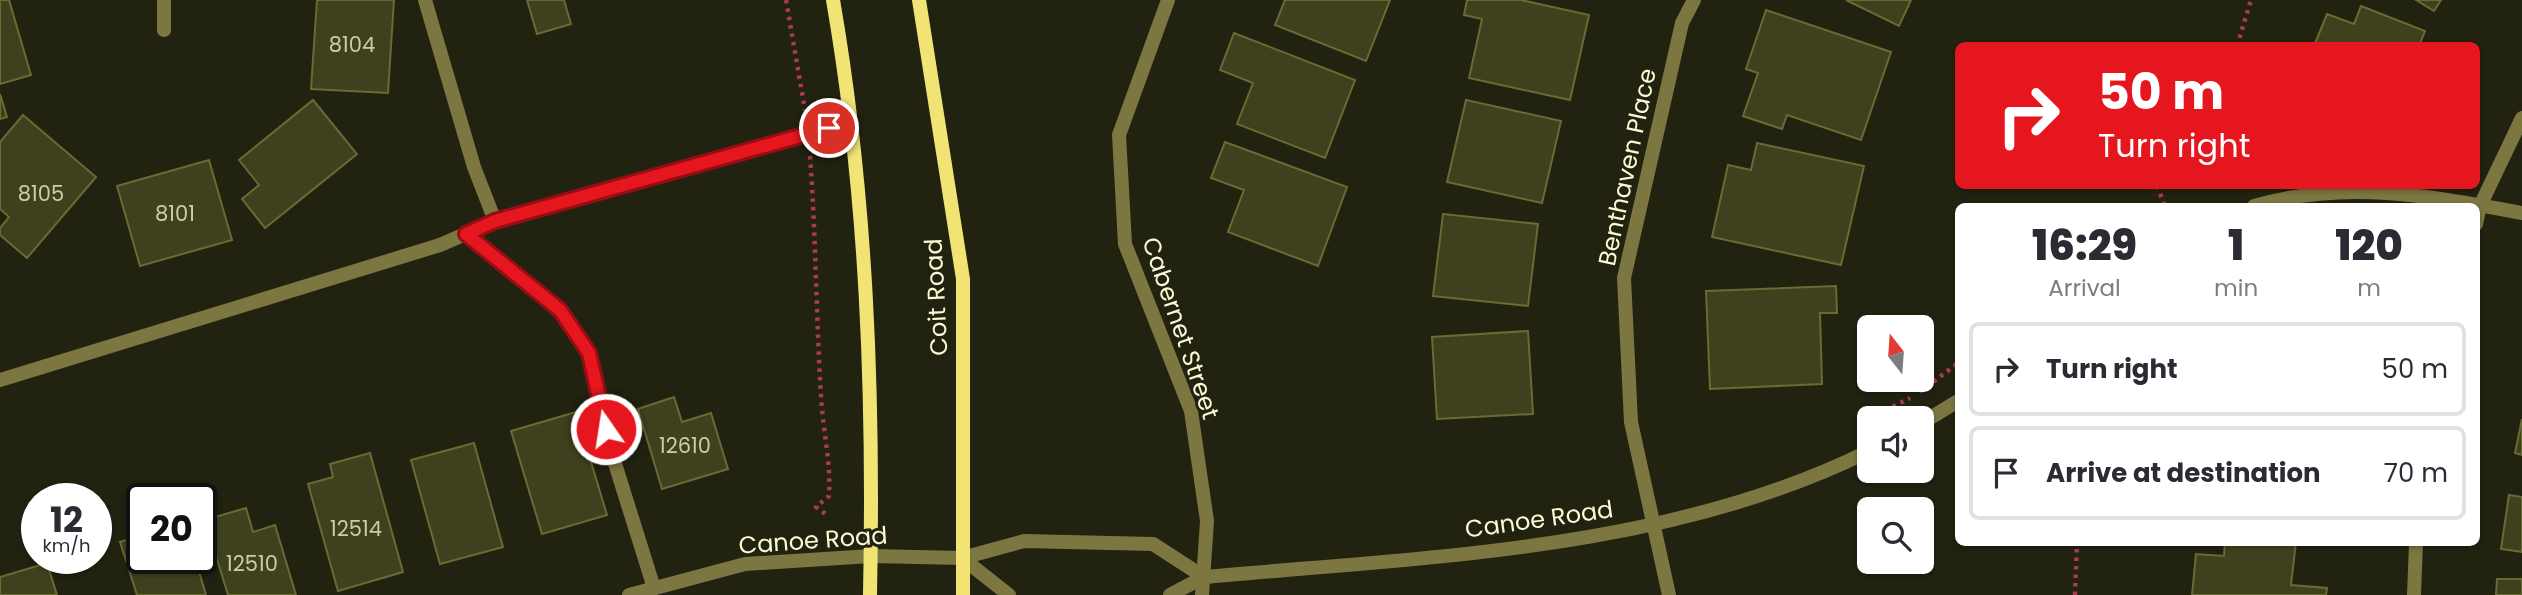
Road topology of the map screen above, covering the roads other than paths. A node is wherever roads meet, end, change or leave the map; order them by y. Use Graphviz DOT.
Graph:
graph roads {
  1 [pos="164,0"];
  2 [pos="425,0"];
  3 [pos="833,0"];
  4 [pos="919,0"];
  5 [pos="1168,0"];
  6 [pos="1694,0"];
  7 [pos="164,30"];
  8 [pos="2522,118"];
  9 [pos="850,122"];
  10 [pos="2267,203"];
  11 [pos="2467,203"];
  12 [pos="2480,205"];
  13 [pos="2522,213"];
  14 [pos="495,221"];
  15 [pos="466,234"];
  16 [pos="0,380"];
  17 [pos="1955,403"];
  18 [pos="1934,416"];
  19 [pos="1857,456"];
  20 [pos="1654,525"];
  21 [pos="2416,546"];
  22 [pos="871,556"];
  23 [pos="962,558"];
  24 [pos="1204,577"];
  25 [pos="654,588"];
  26 [pos="629,595"];
  27 [pos="870,595"];
  28 [pos="963,595"];
  29 [pos="1009,595"];
  30 [pos="1170,595"];
  31 [pos="1202,595"];
  32 [pos="1669,595"];
  33 [pos="2414,595"];
  1 -- 7 [label="street"];
  2 -- 14 [label="street"];
  3 -- 9 [label="main road"];
  4 -- 23 [label="main road, Coit Road"];
  5 -- 24 [label="street, Cabernet Street"];
  6 -- 20 [label="street, Benthaven Place"];
  8 -- 12 [label="street"];
  9 -- 14 [label="street"];
  9 -- 22 [label="main road"];
  10 -- 11 [label="street"];
  12 -- 13 [label="street"];
  14 -- 15 [label="street"];
  15 -- 16 [label="street"];
  15 -- 25 [label="street"];
  17 -- 18 [label="street"];
  19 -- 20 [label="street, Canoe Road"];
  20 -- 24 [label="street, Canoe Road"];
  20 -- 32 [label="street, Benthaven Place"];
  21 -- 33 [label="street"];
  22 -- 23 [label="street, Canoe Road"];
  22 -- 25 [label="street, Canoe Road"];
  22 -- 27 [label="main road"];
  23 -- 24 [label="street, Canoe Road"];
  23 -- 28 [label="main road, Coit Road"];
  23 -- 29 [label="street"];
  24 -- 30 [label="street, Canoe Road"];
  24 -- 31 [label="street, Cabernet Street"];
  25 -- 26 [label="street, Canoe Road"];
}
